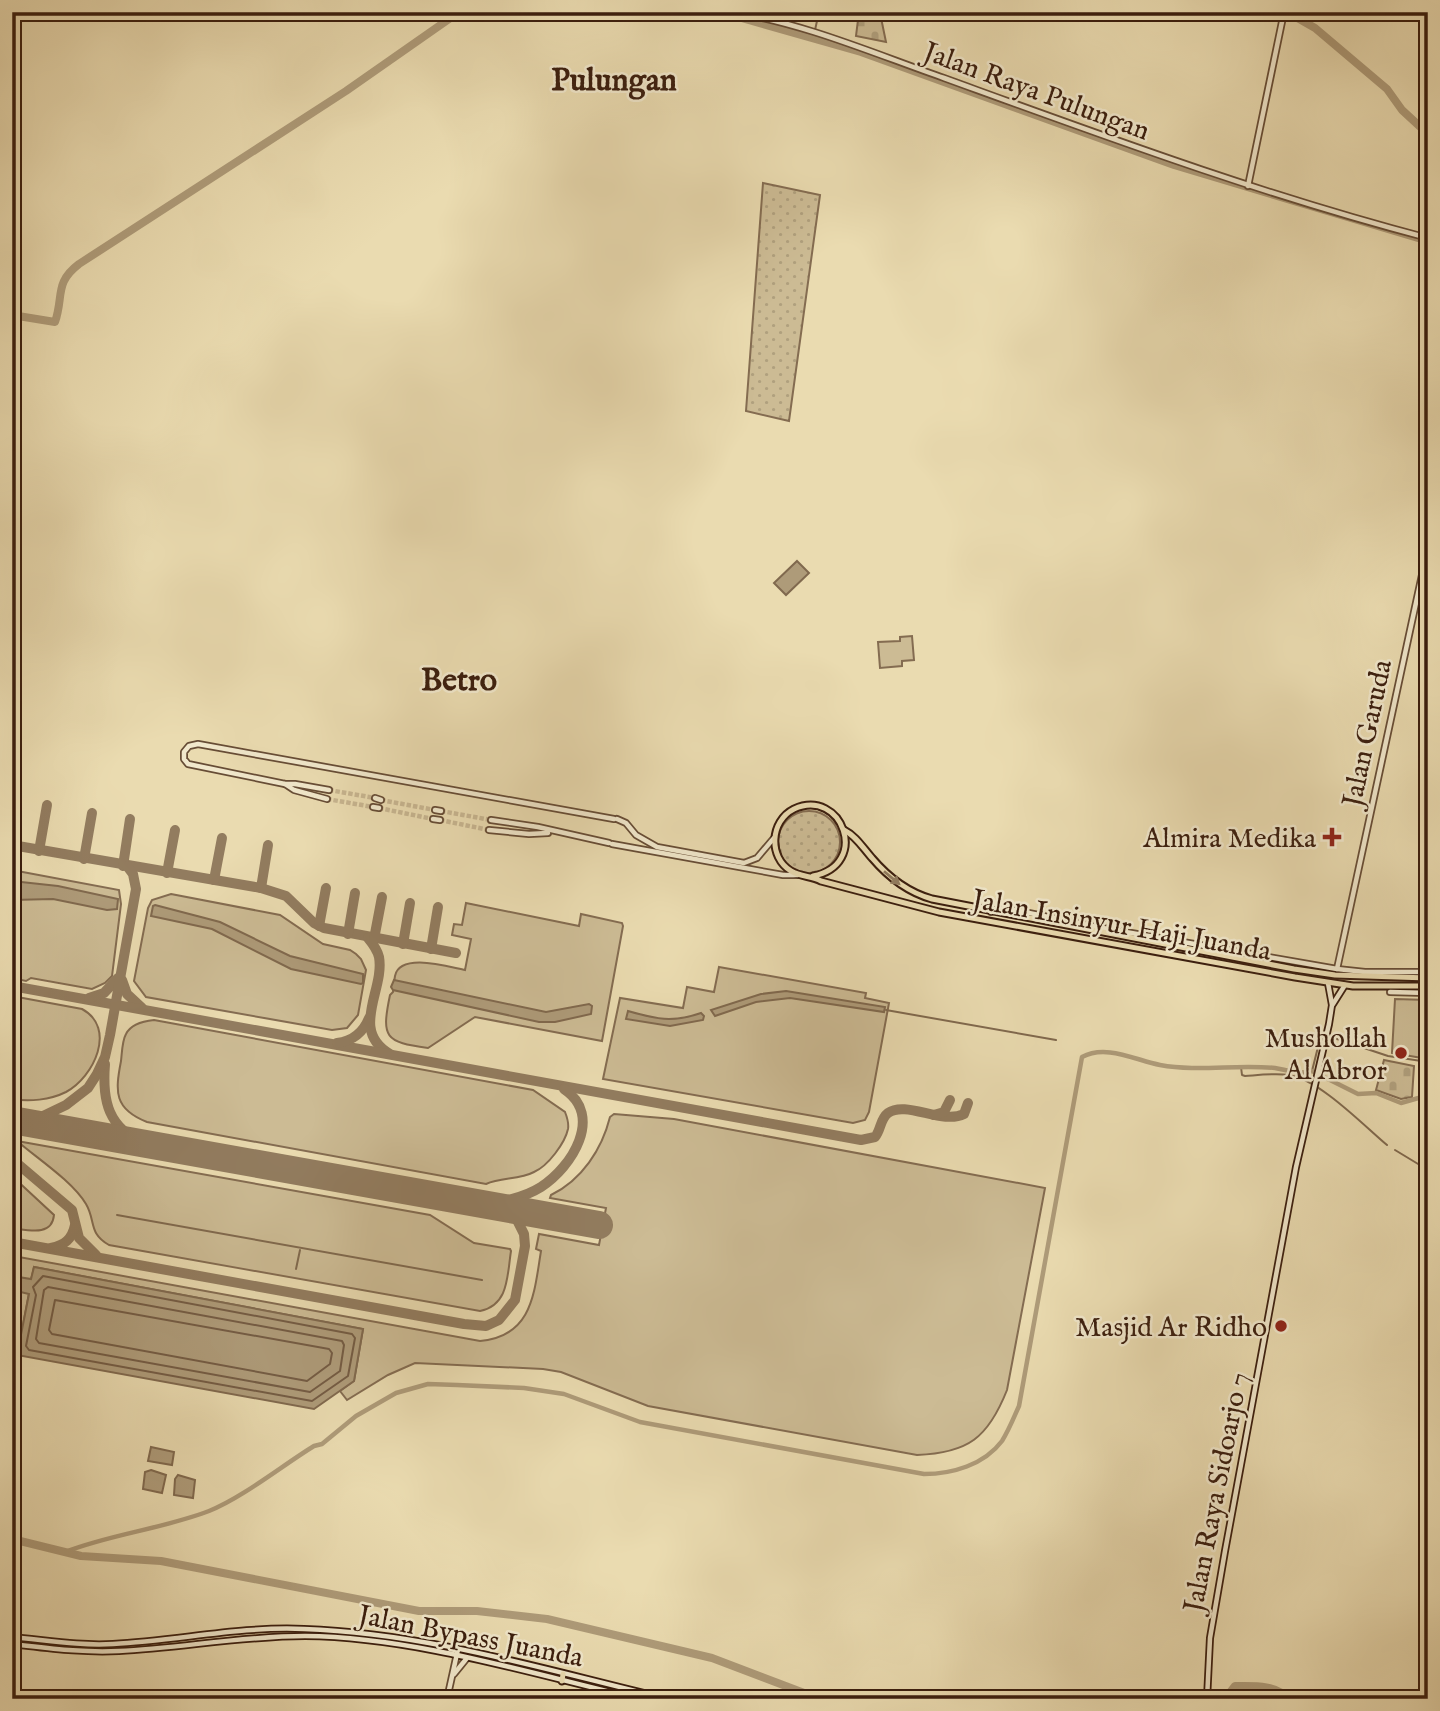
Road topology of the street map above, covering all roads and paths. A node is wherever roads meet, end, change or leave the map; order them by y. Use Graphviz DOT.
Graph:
graph roads {
  1 [pos="731,12"];
  2 [pos="1283,13"];
  3 [pos="1248,186"];
  4 [pos="1428,238"];
  5 [pos="1428,547"];
  6 [pos="285,784"];
  7 [pos="329,790"];
  8 [pos="327,799"];
  9 [pos="435,810"];
  10 [pos="441,811"];
  11 [pos="433,819"];
  12 [pos="440,820"];
  13 [pos="491,820"];
  14 [pos="489,830"];
  15 [pos="844,830"];
  16 [pos="552,832"];
  17 [pos="775,837"];
  18 [pos="799,875"];
  19 [pos="813,876"];
  20 [pos="991,912"];
  21 [pos="1014,916"];
  22 [pos="1012,926"];
  23 [pos="1213,953"];
  24 [pos="1211,962"];
  25 [pos="1294,966"];
  26 [pos="1337,969"];
  27 [pos="1428,972"];
  28 [pos="1366,974"];
  29 [pos="1428,978"];
  30 [pos="1328,983"];
  31 [pos="1345,985"];
  32 [pos="1428,986"];
  33 [pos="1390,992"];
  34 [pos="1428,993"];
  35 [pos="1332,1005"];
  36 [pos="354,1633"];
  37 [pos="12,1637"];
  38 [pos="354,1639"];
  39 [pos="12,1644"];
  40 [pos="458,1649"];
  41 [pos="456,1656"];
  42 [pos="467,1658"];
  43 [pos="454,1675"];
  44 [pos="563,1677"];
  45 [pos="1428,1687"];
  46 [pos="1428,1693"];
  47 [pos="447,1699"];
  48 [pos="640,1699"];
  49 [pos="669,1699"];
  50 [pos="1207,1699"];
  51 [pos="1422,1699"];
  1 -- 3 [label="street, Jalan Raya Pulungan"];
  2 -- 3 [label="street"];
  3 -- 4 [label="street, Jalan Raya Pulungan"];
  5 -- 26 [label="street, Jalan Garuda"];
  6 -- 7 [label="street"];
  6 -- 8 [label="street"];
  6 -- 17 [label="street"];
  9 -- 10 [label="street"];
  11 -- 12 [label="street"];
  13 -- 16 [label="street"];
  14 -- 16 [label="street"];
  15 -- 17 [label="highway"];
  15 -- 19 [label="highway"];
  15 -- 20 [label="highway, Jalan Insinyur Haji Juanda, one-way"];
  16 -- 18 [label="street"];
  17 -- 18 [label="highway"];
  18 -- 19 [label="highway"];
  19 -- 22 [label="highway, Jalan Insinyur Haji Juanda"];
  20 -- 21 [label="highway, Jalan Insinyur Haji Juanda"];
  20 -- 25 [label="street, Jalan Insinyur Haji Juanda"];
  21 -- 22 [label="highway"];
  21 -- 23 [label="highway, Jalan Insinyur Haji Juanda"];
  22 -- 24 [label="highway, Jalan Insinyur Haji Juanda"];
  23 -- 24 [label="highway"];
  23 -- 25 [label="highway, Jalan Insinyur Haji Juanda"];
  24 -- 30 [label="highway, Jalan Insinyur Haji Juanda"];
  25 -- 26 [label="street, Jalan Insinyur Haji Juanda"];
  25 -- 28 [label="highway, Jalan Insinyur Haji Juanda"];
  26 -- 28 [label="street, Jalan Insinyur Haji Juanda"];
  27 -- 28 [label="street, Jalan Insinyur Haji Juanda"];
  28 -- 29 [label="highway, Jalan Insinyur Haji Juanda"];
  30 -- 31 [label="highway, Jalan Insinyur Haji Juanda"];
  30 -- 35 [label="street, Jalan Raya Sidoarjo 7"];
  31 -- 32 [label="highway, Jalan Insinyur Haji Juanda"];
  31 -- 35 [label="street, Jalan Raya Sidoarjo 7"];
  33 -- 34 [label="street"];
  35 -- 50 [label="street, Jalan Raya Sidoarjo 7"];
  36 -- 37 [label="street, Jalan Bypass Juanda"];
  36 -- 38 [label="street"];
  36 -- 40 [label="street, Jalan Bypass Juanda"];
  38 -- 39 [label="street, Jalan Bypass Juanda"];
  38 -- 41 [label="street, Jalan Bypass Juanda"];
  40 -- 41 [label="street"];
  40 -- 44 [label="street, Jalan Bypass Juanda"];
  41 -- 42 [label="street, Jalan Bypass Juanda"];
  41 -- 43 [label="street"];
  42 -- 43 [label="street"];
  42 -- 44 [label="street, Jalan Bypass Juanda"];
  43 -- 47 [label="street"];
  44 -- 48 [label="street, Jalan Bypass Juanda"];
  44 -- 49 [label="street, Jalan Bypass Juanda"];
  45 -- 51 [label="street"];
  46 -- 51 [label="highway"];
}
